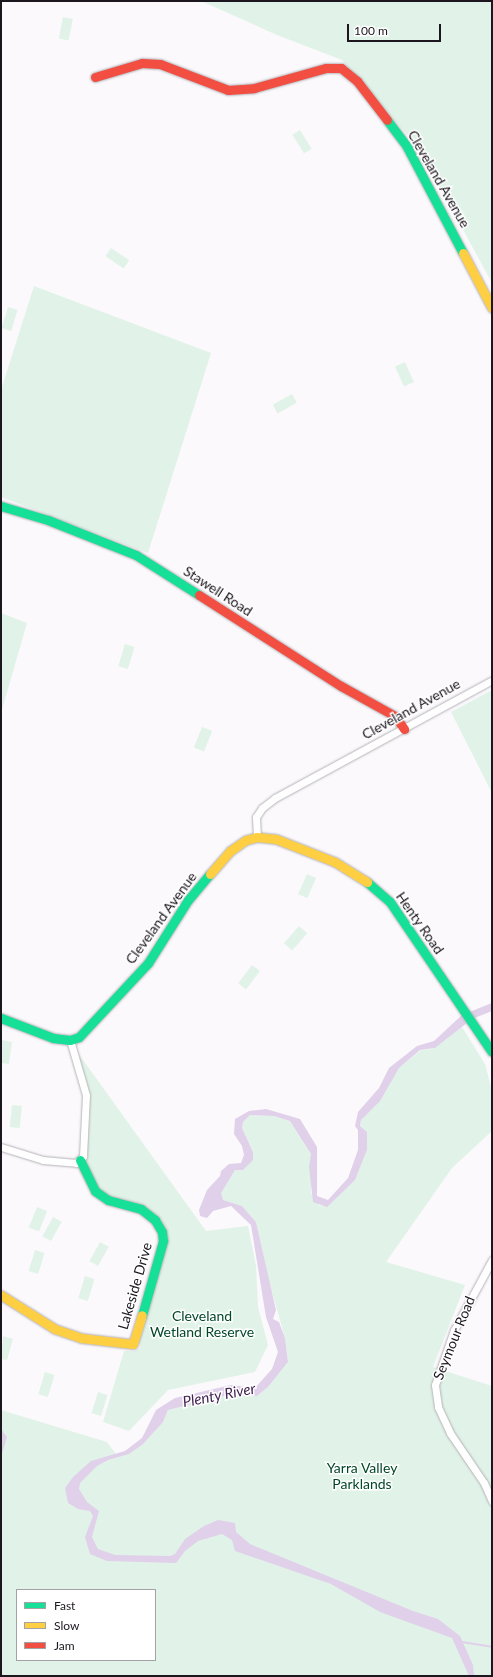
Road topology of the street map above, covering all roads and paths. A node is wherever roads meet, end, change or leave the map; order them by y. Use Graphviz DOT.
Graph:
graph roads {
  1 [pos="95,77"];
  2 [pos="492,308"];
  3 [pos="1,506"];
  4 [pos="492,680"];
  5 [pos="404,729"];
  6 [pos="258,837"];
  7 [pos="1,1018"];
  8 [pos="70,1040"];
  9 [pos="492,1052"];
  10 [pos="1,1147"];
  11 [pos="80,1160"];
  12 [pos="492,1260"];
  13 [pos="1,1295"];
  14 [pos="492,1501"];
  1 -- 2 [label="street, Cleveland Avenue"];
  3 -- 5 [label="street, Stawell Road"];
  4 -- 5 [label="street, Cleveland Avenue"];
  5 -- 6 [label="street, Cleveland Avenue"];
  6 -- 8 [label="street, Cleveland Avenue"];
  6 -- 9 [label="street, Henty Road"];
  7 -- 8 [label="street"];
  8 -- 11 [label="street"];
  10 -- 11 [label="street"];
  11 -- 13 [label="street, Lakeside Drive"];
  12 -- 14 [label="street, Seymour Road"];
}
